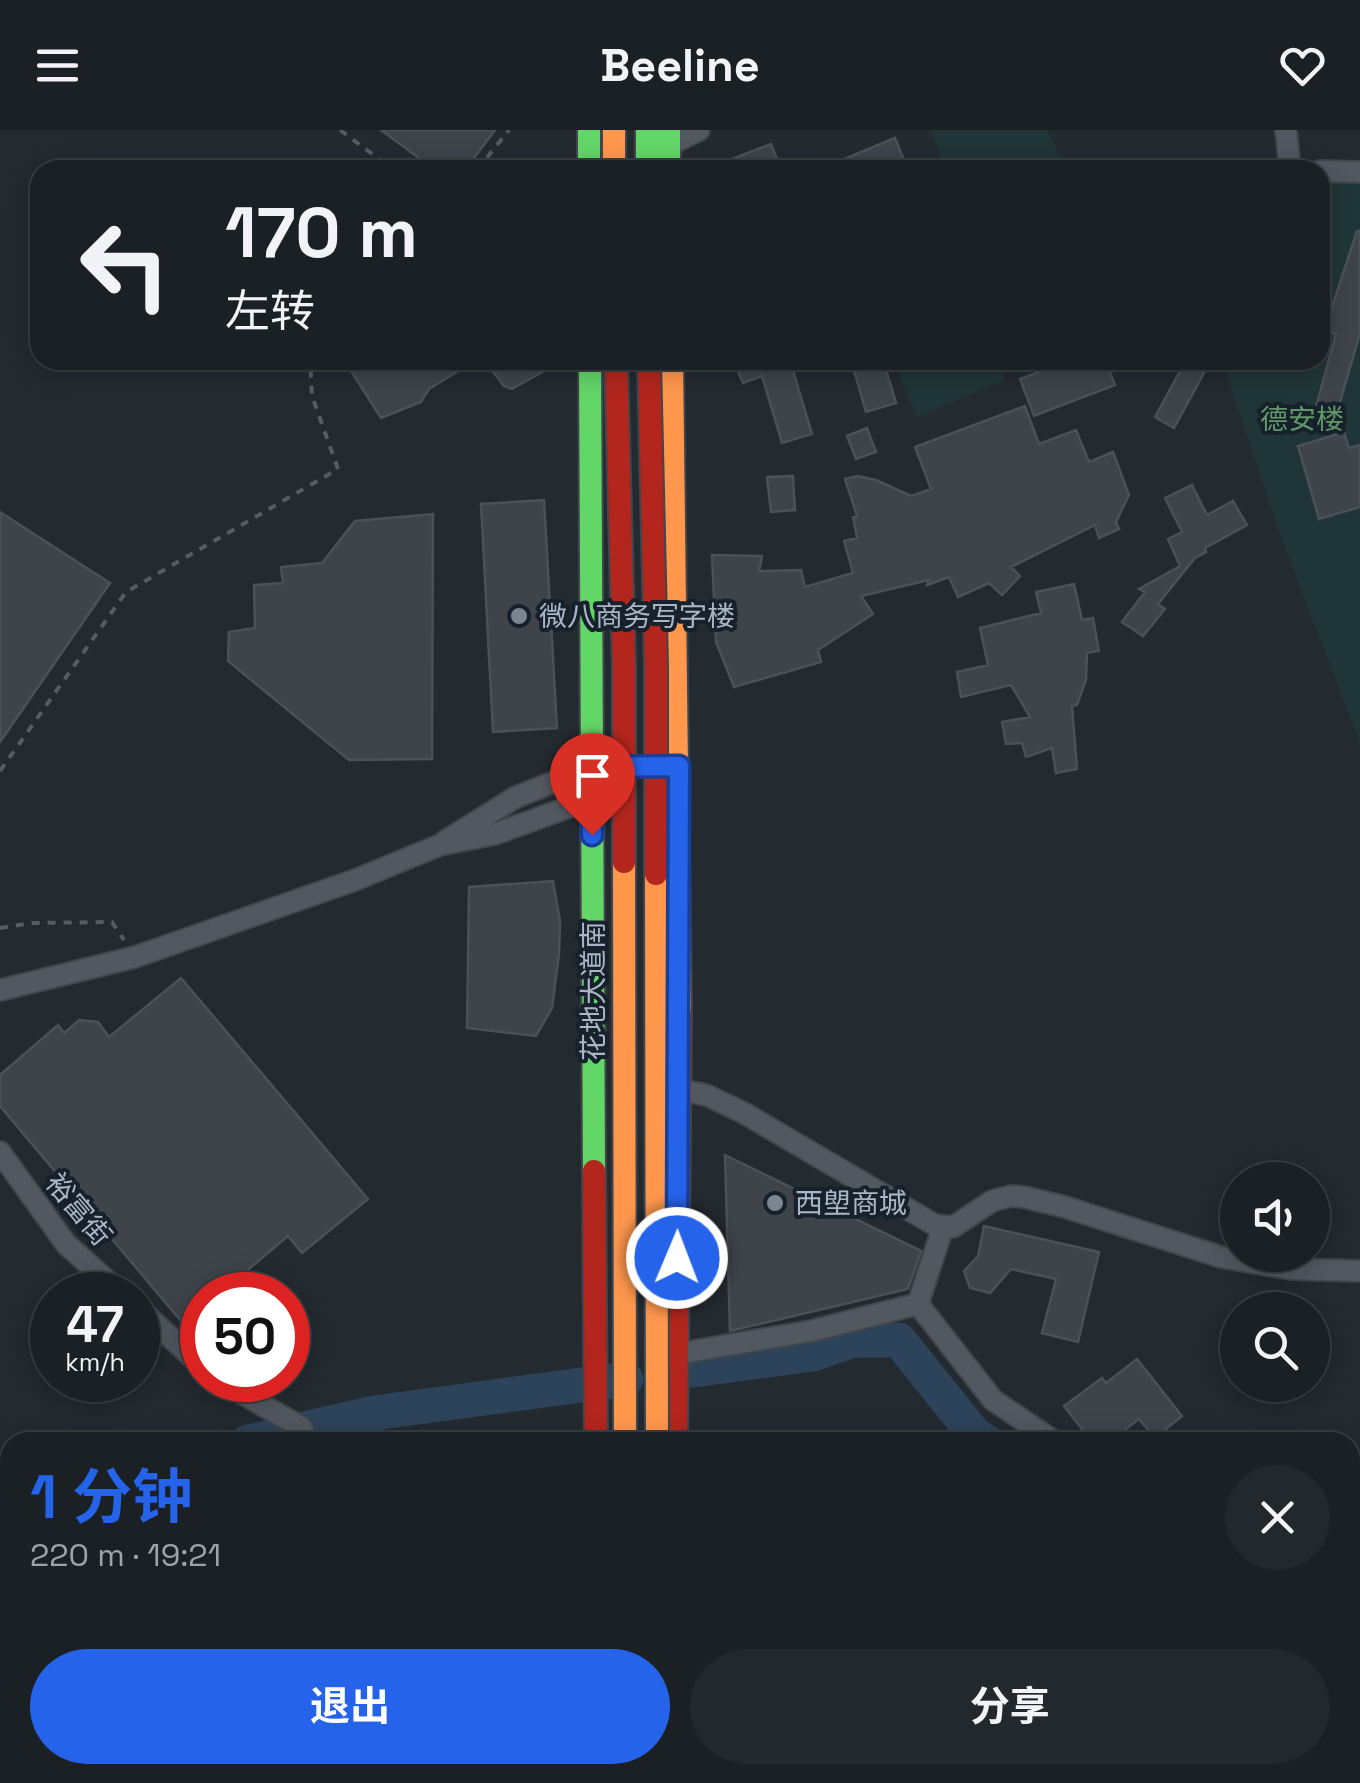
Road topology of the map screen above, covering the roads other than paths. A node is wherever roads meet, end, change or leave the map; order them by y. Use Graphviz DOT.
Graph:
graph roads {
  1 [pos="589,130"];
  2 [pos="614,130"];
  3 [pos="647,130"];
  4 [pos="699,130"];
  5 [pos="1286,130"];
  6 [pos="669,138"];
  7 [pos="589,160"];
  8 [pos="614,160"];
  9 [pos="647,160"];
  10 [pos="1289,160"];
  11 [pos="1330,172"];
  12 [pos="1360,172"];
  13 [pos="590,370"];
  14 [pos="616,370"];
  15 [pos="648,370"];
  16 [pos="672,370"];
  17 [pos="679,766"];
  18 [pos="592,767"];
  19 [pos="592,799"];
  20 [pos="440,845"];
  21 [pos="0,990"];
  22 [pos="679,1088"];
  23 [pos="594,1089"];
  24 [pos="0,1152"];
  25 [pos="944,1227"];
  26 [pos="1360,1271"];
  27 [pos="97,1272"];
  28 [pos="918,1304"];
  29 [pos="160,1328"];
  30 [pos="180,1346"];
  31 [pos="676,1354"];
  32 [pos="252,1402"];
  33 [pos="299,1432"];
  34 [pos="596,1432"];
  35 [pos="625,1432"];
  36 [pos="658,1432"];
  37 [pos="676,1432"];
  38 [pos="1040,1432"];
  1 -- 7 [label="main road"];
  2 -- 8 [label="main road"];
  3 -- 9 [label="main road"];
  4 -- 6 [label="street"];
  5 -- 10 [label="street"];
  11 -- 12 [label="street"];
  13 -- 18 [label="main road, 花地大道南"];
  14 -- 35 [label="main road, 花地大道南, bridge"];
  15 -- 36 [label="main road, bridge"];
  16 -- 17 [label="main road"];
  17 -- 18 [label="street"];
  17 -- 19 [label="street"];
  17 -- 22 [label="main road"];
  18 -- 19 [label="main road, 花地大道南"];
  18 -- 20 [label="street"];
  19 -- 20 [label="street"];
  19 -- 23 [label="main road, 花地大道南"];
  20 -- 21 [label="street"];
  22 -- 23 [label="street"];
  22 -- 25 [label="street"];
  22 -- 31 [label="main road"];
  23 -- 34 [label="main road, 花地大道南"];
  24 -- 27 [label="street, 裕富街"];
  25 -- 26 [label="street"];
  25 -- 28 [label="street"];
  28 -- 31 [label="street"];
  28 -- 38 [label="street"];
  29 -- 30 [label="street"];
  31 -- 37 [label="main road"];
  32 -- 33 [label="street"];
}
